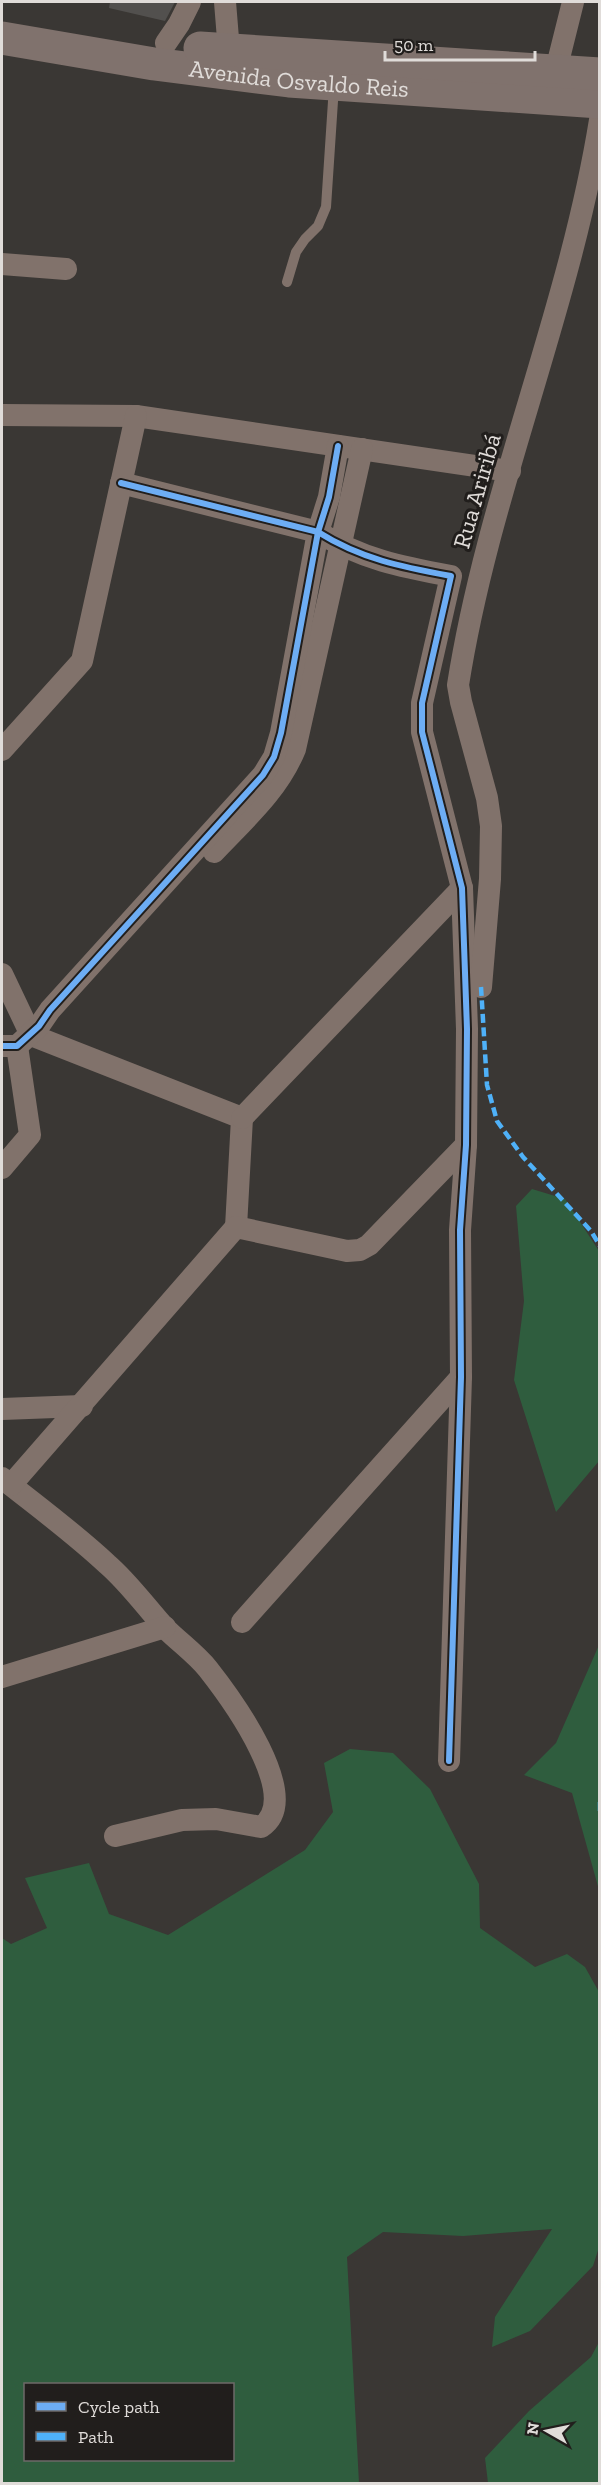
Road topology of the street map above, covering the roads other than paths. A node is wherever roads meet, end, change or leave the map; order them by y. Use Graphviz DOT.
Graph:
graph roads {
  1 [pos="190,2"];
  2 [pos="225,2"];
  3 [pos="573,2"];
  4 [pos="2,15"];
  5 [pos="2,38"];
  6 [pos="165,43"];
  7 [pos="229,51"];
  8 [pos="556,69"];
  9 [pos="600,74"];
  10 [pos="334,83"];
  11 [pos="600,102"];
  12 [pos="600,120"];
  13 [pos="2,264"];
  14 [pos="66,269"];
  15 [pos="287,282"];
  16 [pos="2,414"];
  17 [pos="136,416"];
  18 [pos="338,446"];
  19 [pos="362,449"];
  20 [pos="510,471"];
  21 [pos="121,483"];
  22 [pos="347,521"];
  23 [pos="318,532"];
  24 [pos="339,545"];
  25 [pos="385,563"];
  26 [pos="2,750"];
  27 [pos="462,888"];
  28 [pos="2,974"];
  29 [pos="481,987"];
  30 [pos="22,1038"];
  31 [pos="242,1118"];
  32 [pos="466,1145"];
  33 [pos="2,1168"];
  34 [pos="236,1227"];
  35 [pos="461,1377"];
  36 [pos="82,1406"];
  37 [pos="2,1409"];
  38 [pos="6,1481"];
  39 [pos="242,1622"];
  40 [pos="165,1627"];
  41 [pos="2,1677"];
  42 [pos="449,1761"];
  43 [pos="115,1836"];
  1 -- 6 [label="street"];
  2 -- 7 [label="street"];
  3 -- 8 [label="street"];
  4 -- 6 [label="main road, Avenida Osvaldo Reis"];
  5 -- 10 [label="main road, Avenida Osvaldo Reis"];
  6 -- 7 [label="main road, Avenida Osvaldo Reis"];
  7 -- 8 [label="main road, Avenida Osvaldo Reis"];
  8 -- 9 [label="main road, Avenida Osvaldo Reis"];
  10 -- 11 [label="main road, Avenida Osvaldo Reis"];
  10 -- 15 [label="lane"];
  12 -- 20 [label="street, Rua Ariribá"];
  13 -- 14 [label="street"];
  16 -- 17 [label="street"];
  17 -- 18 [label="street"];
  17 -- 21 [label="street"];
  18 -- 19 [label="street"];
  18 -- 23 [label="street"];
  19 -- 20 [label="street"];
  19 -- 22 [label="street"];
  20 -- 29 [label="street, Rua Ariribá"];
  21 -- 23 [label="street"];
  21 -- 26 [label="street"];
  22 -- 24 [label="street"];
  22 -- 25 [label="street"];
  23 -- 24 [label="street"];
  23 -- 30 [label="street"];
  24 -- 25 [label="street"];
  24 -- 30 [label="street"];
  25 -- 27 [label="street"];
  27 -- 31 [label="street"];
  27 -- 32 [label="street"];
  28 -- 30 [label="street"];
  30 -- 31 [label="street"];
  30 -- 33 [label="street"];
  31 -- 34 [label="street"];
  32 -- 34 [label="street"];
  32 -- 35 [label="street"];
  34 -- 36 [label="street"];
  35 -- 39 [label="street"];
  35 -- 42 [label="street"];
  36 -- 37 [label="street"];
  36 -- 38 [label="street"];
  38 -- 40 [label="street"];
  40 -- 41 [label="street"];
  40 -- 43 [label="street"];
}
